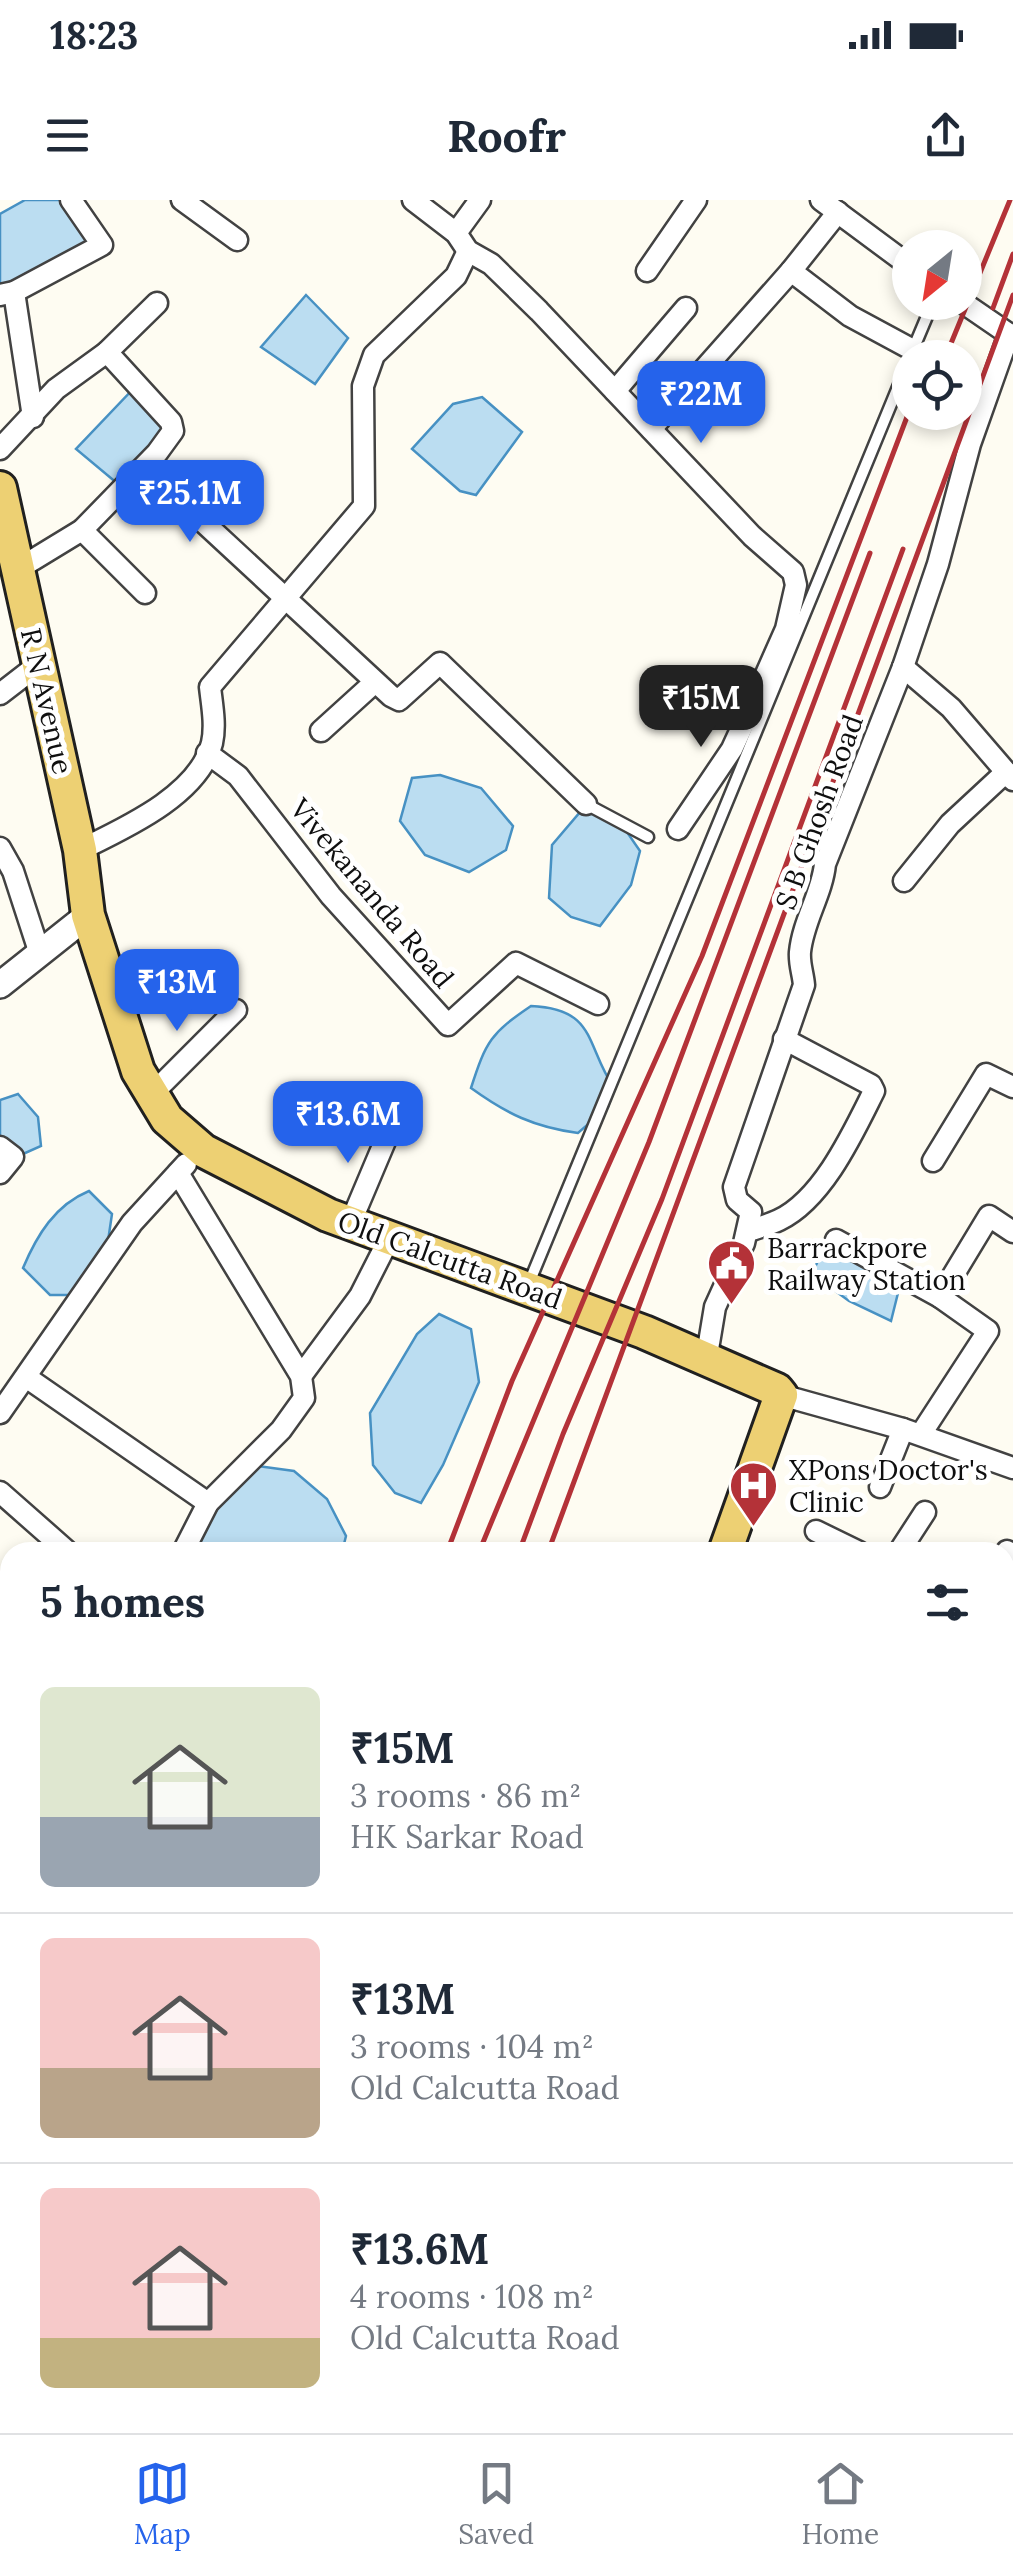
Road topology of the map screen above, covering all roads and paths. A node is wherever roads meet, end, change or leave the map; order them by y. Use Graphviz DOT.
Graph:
graph roads {
  1 [pos="70,200"];
  2 [pos="182,200"];
  3 [pos="413,200"];
  4 [pos="480,200"];
  5 [pos="696,200"];
  6 [pos="829,206"];
  7 [pos="237,240"];
  8 [pos="462,242"];
  9 [pos="892,253"];
  10 [pos="647,271"];
  11 [pos="792,271"];
  12 [pos="7,294"];
  13 [pos="158,303"];
  14 [pos="686,308"];
  15 [pos="982,316"];
  16 [pos="1011,336"];
  17 [pos="892,343"];
  18 [pos="107,352"];
  19 [pos="615,392"];
  20 [pos="892,401"];
  21 [pos="33,417"];
  22 [pos="651,429"];
  23 [pos="0,450"];
  24 [pos="214,480"];
  25 [pos="0,488"];
  26 [pos="82,530"];
  27 [pos="9,549"];
  28 [pos="145,593"];
  29 [pos="284,598"];
  30 [pos="39,664"];
  31 [pos="903,667"];
  32 [pos="375,682"];
  33 [pos="0,694"];
  34 [pos="321,731"];
  35 [pos="207,753"];
  36 [pos="1010,776"];
  37 [pos="586,804"];
  38 [pos="678,829"];
  39 [pos="648,837"];
  40 [pos="0,848"];
  41 [pos="80,850"];
  42 [pos="904,882"];
  43 [pos="88,914"];
  44 [pos="38,951"];
  45 [pos="0,984"];
  46 [pos="598,1004"];
  47 [pos="236,1010"];
  48 [pos="784,1039"];
  49 [pos="1013,1087"];
  50 [pos="153,1093"];
  51 [pos="392,1127"];
  52 [pos="0,1146"];
  53 [pos="201,1148"];
  54 [pos="932,1161"];
  55 [pos="0,1173"];
  56 [pos="178,1173"];
  57 [pos="350,1224"];
  58 [pos="749,1230"];
  59 [pos="1013,1232"];
  60 [pos="389,1240"];
  61 [pos="836,1240"];
  62 [pos="526,1289"];
  63 [pos="940,1297"];
  64 [pos="706,1360"];
  65 [pos="301,1376"];
  66 [pos="26,1377"];
  67 [pos="781,1395"];
  68 [pos="2,1407"];
  69 [pos="912,1432"];
  70 [pos="1013,1468"];
  71 [pos="880,1487"];
  72 [pos="0,1492"];
  73 [pos="208,1503"];
  74 [pos="924,1512"];
  75 [pos="816,1531"];
  76 [pos="57,1542"];
  77 [pos="188,1542"];
  78 [pos="729,1542"];
  79 [pos="839,1542"];
  80 [pos="905,1542"];
  1 -- 12 [label="street"];
  2 -- 7 [label="street"];
  3 -- 8 [label="street"];
  4 -- 8 [label="street"];
  5 -- 10 [label="street"];
  6 -- 9 [label="street"];
  6 -- 11 [label="street"];
  8 -- 19 [label="street"];
  8 -- 29 [label="street"];
  11 -- 17 [label="street"];
  11 -- 22 [label="street"];
  12 -- 21 [label="street"];
  13 -- 18 [label="street"];
  14 -- 19 [label="street"];
  15 -- 16 [label="street"];
  16 -- 31 [label="street, S B Ghosh Road"];
  18 -- 21 [label="street"];
  18 -- 26 [label="street"];
  19 -- 22 [label="street"];
  20 -- 62 [label="lane"];
  21 -- 23 [label="street"];
  22 -- 38 [label="street"];
  24 -- 29 [label="street"];
  25 -- 27 [label="main road, R N Avenue"];
  26 -- 27 [label="street"];
  26 -- 28 [label="street"];
  27 -- 30 [label="main road, R N Avenue"];
  29 -- 32 [label="street"];
  29 -- 35 [label="street"];
  30 -- 33 [label="street"];
  30 -- 41 [label="main road, R N Avenue"];
  31 -- 36 [label="street"];
  31 -- 48 [label="street, S B Ghosh Road"];
  32 -- 34 [label="street"];
  32 -- 37 [label="street"];
  35 -- 41 [label="street"];
  35 -- 46 [label="street, Vivekananda Road"];
  36 -- 42 [label="street"];
  37 -- 39 [label="lane"];
  40 -- 44 [label="street"];
  41 -- 43 [label="main road, R N Avenue"];
  43 -- 44 [label="street"];
  43 -- 50 [label="main road, Old Calcutta Road"];
  44 -- 45 [label="street"];
  47 -- 50 [label="street"];
  48 -- 58 [label="street, S B Ghosh Road"];
  48 -- 58 [label="street"];
  49 -- 54 [label="street"];
  50 -- 53 [label="main road, Old Calcutta Road"];
  51 -- 57 [label="street"];
  52 -- 55 [label="street"];
  53 -- 56 [label="street"];
  53 -- 57 [label="main road, Old Calcutta Road"];
  56 -- 65 [label="street"];
  56 -- 66 [label="street"];
  57 -- 60 [label="main road, Old Calcutta Road"];
  58 -- 64 [label="street"];
  59 -- 63 [label="street"];
  60 -- 62 [label="main road, Old Calcutta Road"];
  60 -- 65 [label="street"];
  61 -- 63 [label="street"];
  62 -- 64 [label="main road, Old Calcutta Road"];
  63 -- 69 [label="street"];
  64 -- 67 [label="main road, Old Calcutta Road"];
  65 -- 73 [label="street"];
  66 -- 68 [label="street"];
  66 -- 73 [label="street"];
  67 -- 69 [label="street"];
  67 -- 78 [label="main road"];
  69 -- 70 [label="street"];
  69 -- 71 [label="street"];
  72 -- 76 [label="street"];
  73 -- 77 [label="street"];
  74 -- 80 [label="street"];
  75 -- 79 [label="street"];
}
